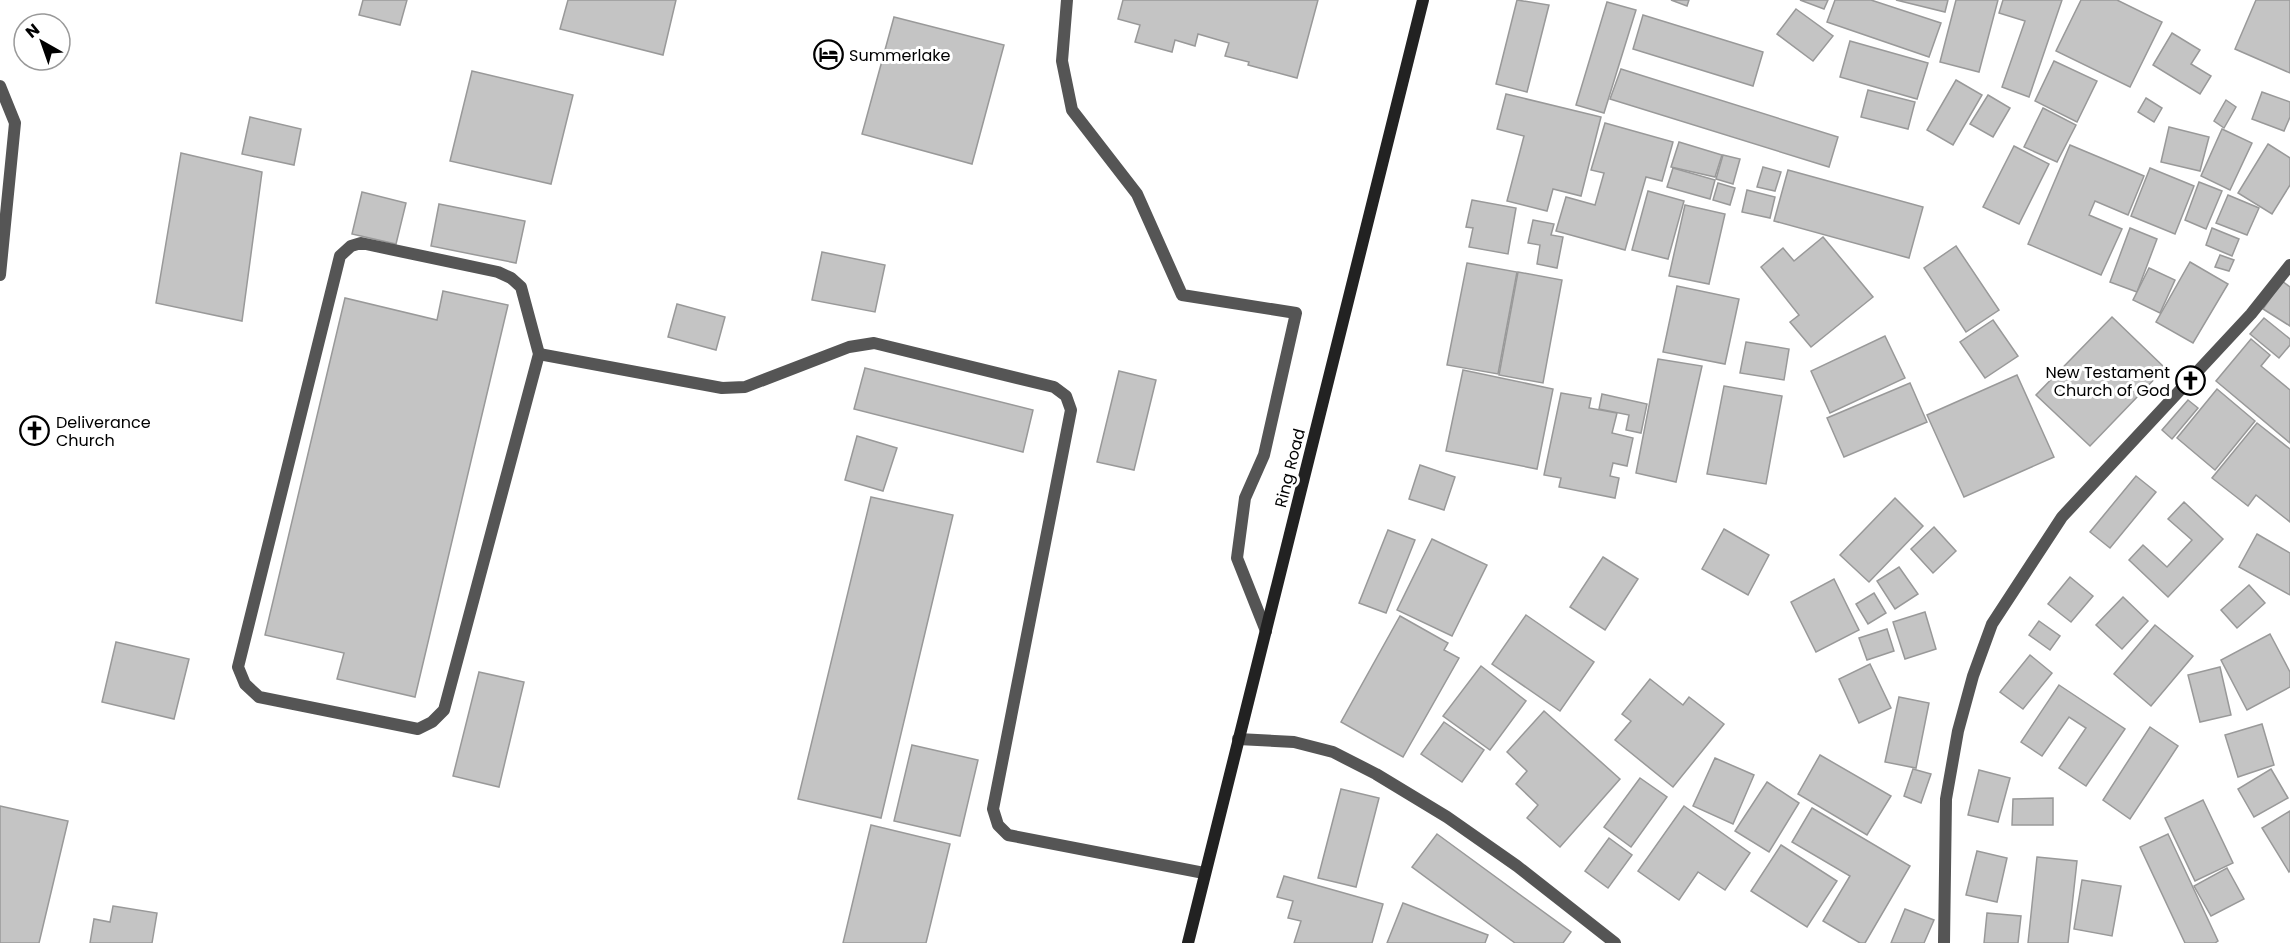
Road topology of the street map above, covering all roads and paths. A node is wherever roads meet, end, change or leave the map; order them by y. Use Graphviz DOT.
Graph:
graph roads {
  1 [pos="1066,0"];
  2 [pos="1423,0"];
  3 [pos="0,86"];
  4 [pos="2290,265"];
  5 [pos="0,275"];
  6 [pos="539,354"];
  7 [pos="1266,631"];
  8 [pos="1238,739"];
  9 [pos="1204,873"];
  10 [pos="1188,943"];
  11 [pos="1616,943"];
  12 [pos="1944,943"];
  1 -- 7 [label="street"];
  2 -- 7 [label="main road, Ring Road"];
  3 -- 5 [label="street"];
  4 -- 12 [label="street"];
  6 -- 6 [label="street"];
  6 -- 9 [label="street"];
  7 -- 8 [label="main road, Ring Road"];
  8 -- 9 [label="main road, Ring Road"];
  8 -- 11 [label="street"];
  9 -- 10 [label="main road, Ring Road"];
}
